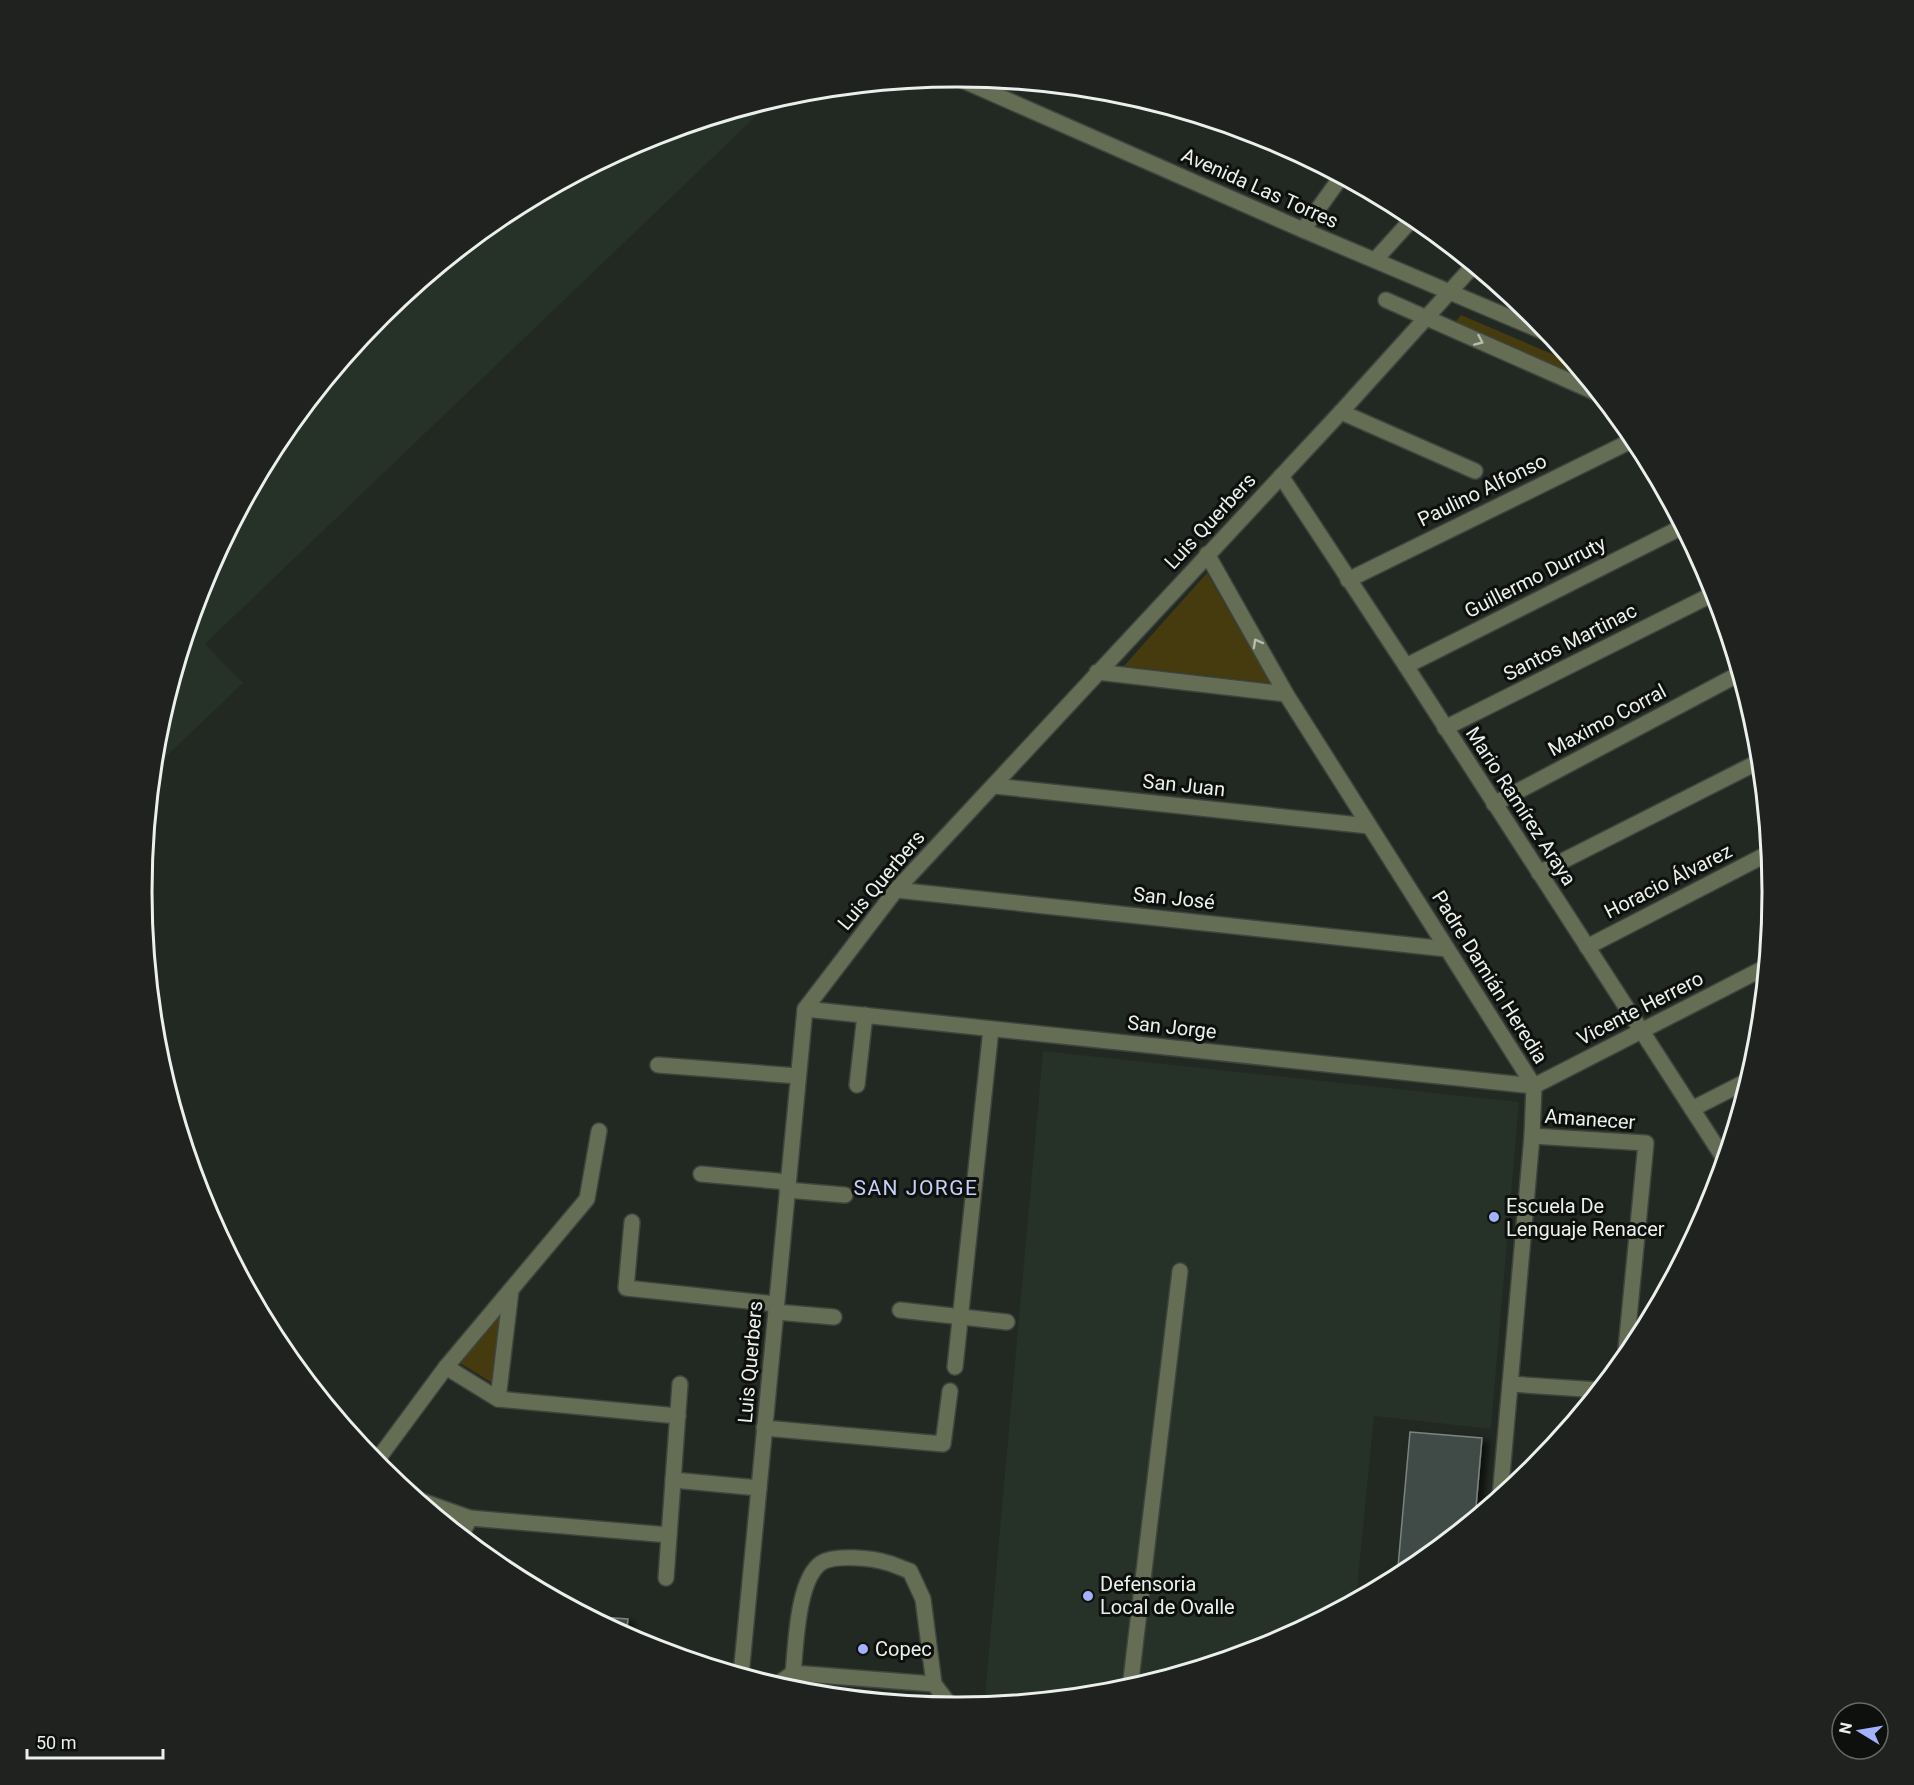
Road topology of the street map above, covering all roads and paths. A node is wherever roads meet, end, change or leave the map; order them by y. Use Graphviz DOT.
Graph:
graph roads {
  1 [pos="982,88"];
  2 [pos="1337,183"];
  3 [pos="1407,225"];
  4 [pos="1303,230"];
  5 [pos="1375,260"];
  6 [pos="1468,271"];
  7 [pos="1449,291"];
  8 [pos="1386,300"];
  9 [pos="1425,317"];
  10 [pos="1529,326"];
  11 [pos="1584,388"];
  12 [pos="1341,412"];
  13 [pos="1626,443"];
  14 [pos="1475,471"];
  15 [pos="1281,476"];
  16 [pos="1676,530"];
  17 [pos="1207,554"];
  18 [pos="1348,580"];
  19 [pos="1706,597"];
  20 [pos="1406,666"];
  21 [pos="1097,672"];
  22 [pos="1733,677"];
  23 [pos="1286,694"];
  24 [pos="1445,728"];
  25 [pos="1752,765"];
  26 [pos="994,786"];
  27 [pos="1494,804"];
  28 [pos="1369,826"];
  29 [pos="1761,857"];
  30 [pos="1539,873"];
  31 [pos="896,890"];
  32 [pos="1587,947"];
  33 [pos="1447,949"];
  34 [pos="1759,971"];
  35 [pos="805,1009"];
  36 [pos="865,1016"];
  37 [pos="991,1029"];
  38 [pos="1641,1030"];
  39 [pos="658,1065"];
  40 [pos="798,1076"];
  41 [pos="857,1085"];
  42 [pos="1739,1085"];
  43 [pos="1534,1086"];
  44 [pos="1692,1108"];
  45 [pos="599,1131"];
  46 [pos="1532,1136"];
  47 [pos="1720,1152"];
  48 [pos="701,1174"];
  49 [pos="788,1186"];
  50 [pos="845,1195"];
  51 [pos="632,1222"];
  52 [pos="1180,1271"];
  53 [pos="511,1290"];
  54 [pos="776,1308"];
  55 [pos="900,1310"];
  56 [pos="960,1316"];
  57 [pos="834,1317"];
  58 [pos="1007,1322"];
  59 [pos="1626,1342"];
  60 [pos="446,1367"];
  61 [pos="955,1367"];
  62 [pos="680,1384"];
  63 [pos="1510,1384"];
  64 [pos="1591,1389"];
  65 [pos="950,1391"];
  66 [pos="498,1399"];
  67 [pos="678,1416"];
  68 [pos="764,1428"];
  69 [pos="381,1455"];
  70 [pos="673,1480"];
  71 [pos="1501,1486"];
  72 [pos="759,1488"];
  73 [pos="435,1506"];
  74 [pos="470,1518"];
  75 [pos="464,1530"];
  76 [pos="669,1535"];
  77 [pos="666,1578"];
  78 [pos="742,1669"];
  79 [pos="793,1673"];
  80 [pos="784,1679"];
  81 [pos="1131,1679"];
  82 [pos="934,1684"];
  83 [pos="944,1698"];
  1 -- 4 [label="street, Avenida Las Torres"];
  2 -- 4 [label="street"];
  3 -- 5 [label="street"];
  4 -- 5 [label="street, Avenida Las Torres"];
  5 -- 7 [label="street, Avenida Las Torres"];
  6 -- 7 [label="street, Luis Querbers"];
  7 -- 9 [label="street, Luis Querbers"];
  7 -- 10 [label="street, Avenida Las Torres"];
  8 -- 9 [label="street"];
  9 -- 11 [label="street, one-way"];
  9 -- 12 [label="street, Luis Querbers"];
  12 -- 14 [label="street"];
  12 -- 15 [label="street, Luis Querbers"];
  13 -- 18 [label="street, Paulino Alfonso"];
  15 -- 17 [label="street, Luis Querbers"];
  15 -- 18 [label="street, Mario Ramírez Araya"];
  16 -- 20 [label="street, Guillermo Durruty"];
  17 -- 21 [label="street, Luis Querbers"];
  23 -- 17 [label="street, Padre Damián Heredia, one-way"];
  18 -- 20 [label="street, Mario Ramírez Araya"];
  19 -- 24 [label="street, Santos Martinac"];
  20 -- 24 [label="street, Mario Ramírez Araya"];
  21 -- 23 [label="street"];
  21 -- 26 [label="street, Luis Querbers"];
  22 -- 27 [label="street, Maximo Corral"];
  23 -- 28 [label="street, Padre Damián Heredia"];
  24 -- 27 [label="street, Mario Ramírez Araya"];
  25 -- 30 [label="street"];
  26 -- 28 [label="street, San Juan"];
  26 -- 31 [label="street, Luis Querbers"];
  27 -- 30 [label="street, Mario Ramírez Araya"];
  28 -- 33 [label="street, Padre Damián Heredia"];
  29 -- 32 [label="street, Horacio Álvarez"];
  30 -- 32 [label="street, Mario Ramírez Araya"];
  31 -- 33 [label="street, San José"];
  31 -- 35 [label="street, Luis Querbers"];
  32 -- 38 [label="street, Mario Ramírez Araya"];
  33 -- 43 [label="street, Padre Damián Heredia"];
  34 -- 38 [label="street, Vicente Herrero"];
  35 -- 36 [label="street, San Jorge"];
  35 -- 40 [label="street, Luis Querbers"];
  36 -- 37 [label="street, San Jorge"];
  36 -- 41 [label="street"];
  37 -- 43 [label="street, San Jorge"];
  37 -- 56 [label="street"];
  38 -- 43 [label="street, Vicente Herrero"];
  38 -- 44 [label="street, Mario Ramírez Araya"];
  39 -- 40 [label="street"];
  40 -- 49 [label="street, Luis Querbers"];
  42 -- 44 [label="street"];
  43 -- 46 [label="street, Padre Damián Heredia"];
  44 -- 47 [label="street, Mario Ramírez Araya"];
  45 -- 53 [label="street"];
  46 -- 59 [label="street, Amanecer"];
  46 -- 63 [label="street, Padre Damián Heredia"];
  48 -- 49 [label="street"];
  49 -- 50 [label="street"];
  49 -- 54 [label="street, Luis Querbers"];
  51 -- 54 [label="street"];
  52 -- 81 [label="street"];
  53 -- 60 [label="street"];
  53 -- 66 [label="street"];
  54 -- 57 [label="street"];
  54 -- 68 [label="street, Luis Querbers"];
  55 -- 56 [label="street"];
  56 -- 58 [label="street"];
  56 -- 61 [label="street"];
  60 -- 66 [label="street"];
  60 -- 69 [label="street"];
  62 -- 67 [label="street"];
  63 -- 64 [label="street"];
  63 -- 71 [label="street, Padre Damián Heredia"];
  65 -- 68 [label="street"];
  66 -- 67 [label="street"];
  67 -- 70 [label="street"];
  68 -- 72 [label="street, Luis Querbers"];
  70 -- 72 [label="street"];
  70 -- 76 [label="street"];
  72 -- 78 [label="street, Luis Querbers"];
  73 -- 74 [label="street"];
  74 -- 75 [label="street"];
  74 -- 76 [label="street"];
  76 -- 77 [label="street"];
  79 -- 80 [label="street"];
  79 -- 82 [label="street"];
  79 -- 82 [label="street"];
  82 -- 83 [label="street"];
}
